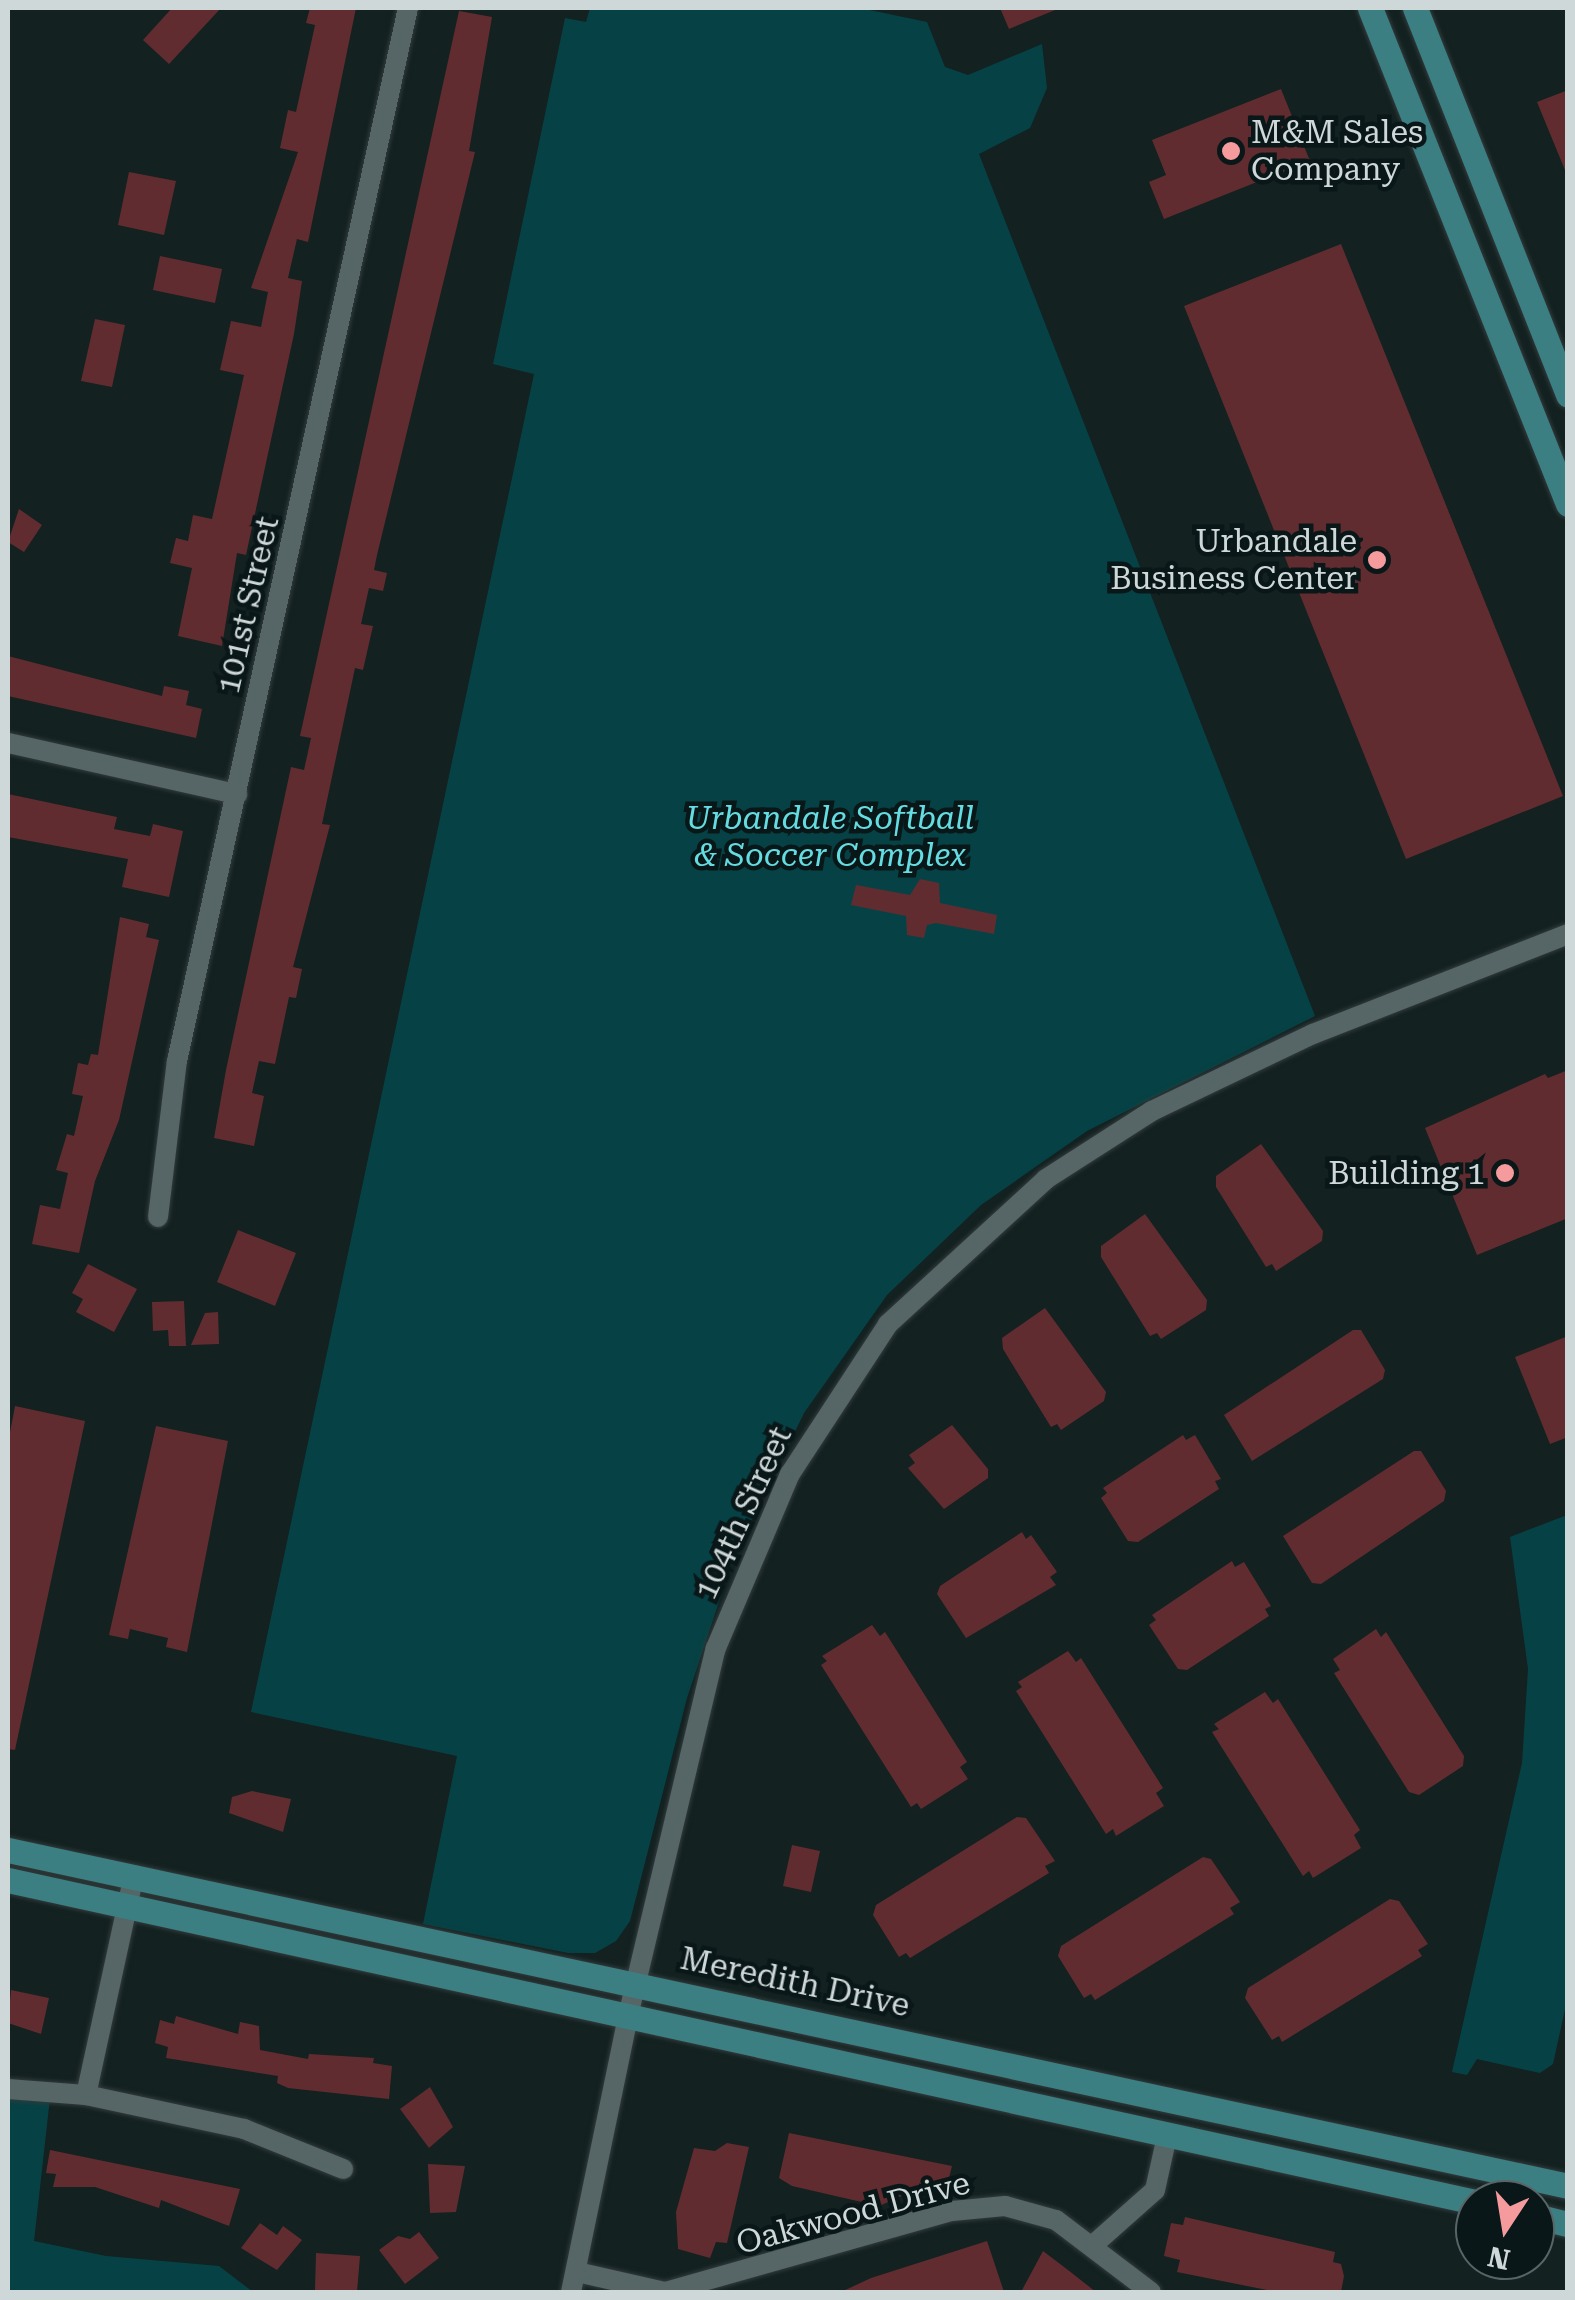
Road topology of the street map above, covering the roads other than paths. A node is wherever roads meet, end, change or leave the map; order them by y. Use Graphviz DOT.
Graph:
graph roads {
  1 [pos="408,8"];
  2 [pos="1370,8"];
  3 [pos="1415,8"];
  4 [pos="1568,395"];
  5 [pos="1568,504"];
  6 [pos="8,742"];
  7 [pos="237,794"];
  8 [pos="1568,934"];
  9 [pos="158,1217"];
  10 [pos="8,1850"];
  11 [pos="134,1875"];
  12 [pos="8,1880"];
  13 [pos="128,1906"];
  14 [pos="636,1981"];
  15 [pos="628,2016"];
  16 [pos="8,2089"];
  17 [pos="86,2095"];
  18 [pos="1168,2136"];
  19 [pos="344,2169"];
  20 [pos="1568,2186"];
  21 [pos="1455,2198"];
  22 [pos="1092,2246"];
  23 [pos="577,2272"];
  24 [pos="571,2292"];
  25 [pos="665,2292"];
  26 [pos="1151,2292"];
  1 -- 7 [label="street, 101st Street"];
  2 -- 5 [label="main road"];
  3 -- 4 [label="main road"];
  6 -- 7 [label="street"];
  7 -- 9 [label="street, 101st Street"];
  8 -- 14 [label="street, 104th Street"];
  10 -- 11 [label="main road, Meredith Drive"];
  11 -- 13 [label="street"];
  11 -- 14 [label="main road, Meredith Drive"];
  12 -- 13 [label="main road"];
  13 -- 15 [label="main road"];
  13 -- 17 [label="street"];
  14 -- 15 [label="street, 104th Street"];
  14 -- 20 [label="main road, Meredith Drive"];
  15 -- 18 [label="main road"];
  15 -- 23 [label="street, 104th Street"];
  16 -- 17 [label="street"];
  17 -- 19 [label="street"];
  18 -- 21 [label="main road"];
  18 -- 22 [label="street"];
  22 -- 25 [label="street, Oakwood Drive"];
  22 -- 26 [label="street, Oakwood Drive"];
  23 -- 24 [label="street, 104th Street"];
  23 -- 25 [label="street, Oakwood Drive"];
}
